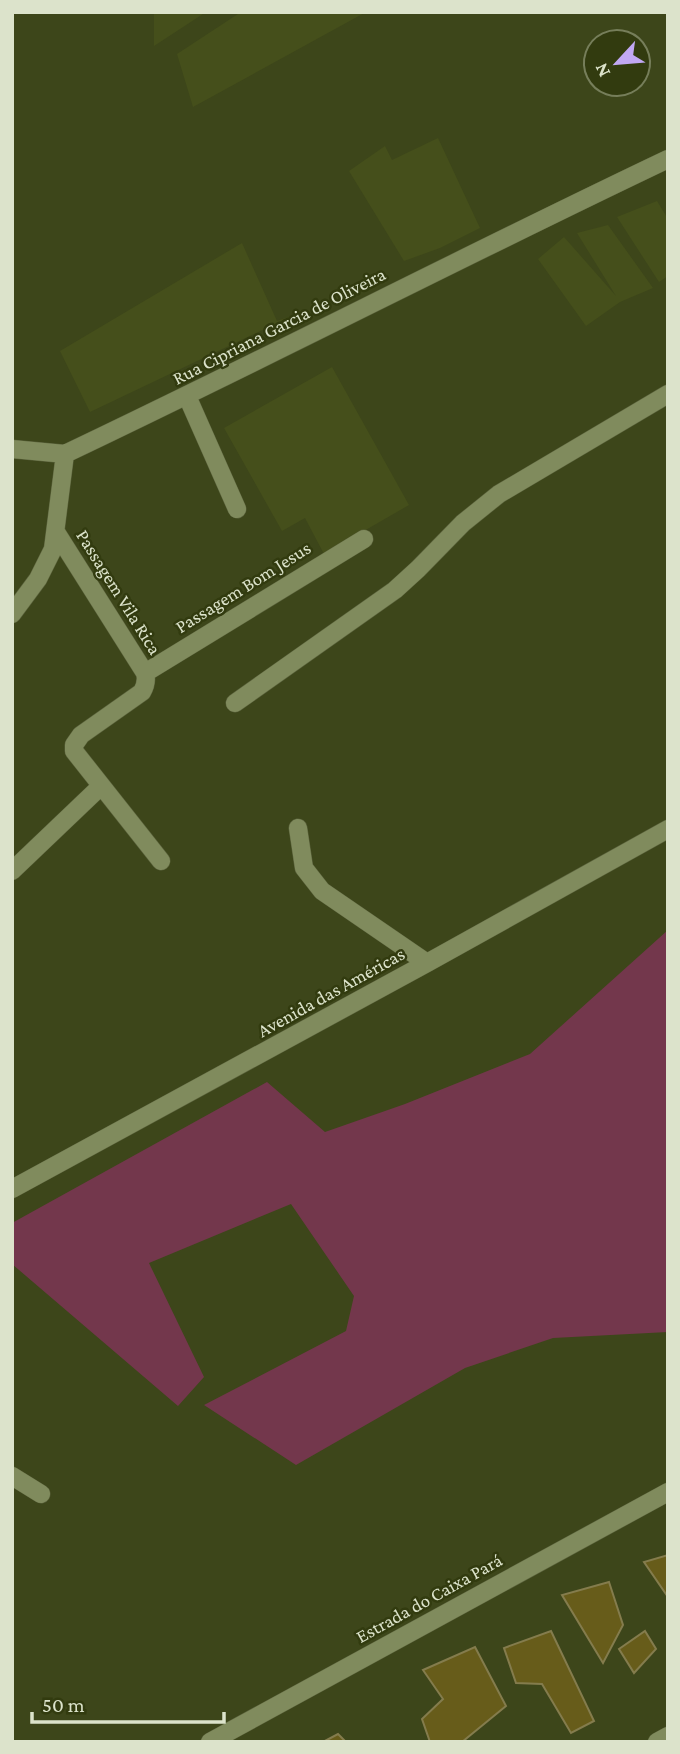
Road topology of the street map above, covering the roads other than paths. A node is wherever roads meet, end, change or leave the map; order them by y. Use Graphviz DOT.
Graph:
graph roads {
  1 [pos="668,159"];
  2 [pos="668,394"];
  3 [pos="187,396"];
  4 [pos="12,449"];
  5 [pos="65,454"];
  6 [pos="237,509"];
  7 [pos="56,532"];
  8 [pos="364,539"];
  9 [pos="12,614"];
  10 [pos="145,673"];
  11 [pos="235,703"];
  12 [pos="100,787"];
  13 [pos="298,828"];
  14 [pos="668,829"];
  15 [pos="161,862"];
  16 [pos="12,871"];
  17 [pos="427,963"];
  18 [pos="12,1189"];
  19 [pos="12,1476"];
  20 [pos="668,1492"];
  21 [pos="41,1494"];
  22 [pos="668,1736"];
  23 [pos="209,1742"];
  24 [pos="657,1742"];
  1 -- 3 [label="street, Rua Cipriana Garcia de Oliveira"];
  2 -- 11 [label="street"];
  3 -- 5 [label="street, Rua Cipriana Garcia de Oliveira"];
  3 -- 6 [label="street"];
  4 -- 5 [label="street"];
  5 -- 7 [label="street"];
  7 -- 9 [label="street"];
  7 -- 10 [label="street, Passagem Vila Rica"];
  8 -- 10 [label="street, Passagem Bom Jesus"];
  10 -- 12 [label="street, Passagem Vila Rica"];
  12 -- 15 [label="street, Passagem Vila Rica"];
  12 -- 16 [label="street"];
  13 -- 17 [label="street"];
  14 -- 17 [label="street, Avenida das Américas"];
  17 -- 18 [label="street, Avenida das Américas"];
  19 -- 21 [label="street"];
  20 -- 23 [label="street, Estrada do Caixa Pará"];
  22 -- 24 [label="street"];
}
